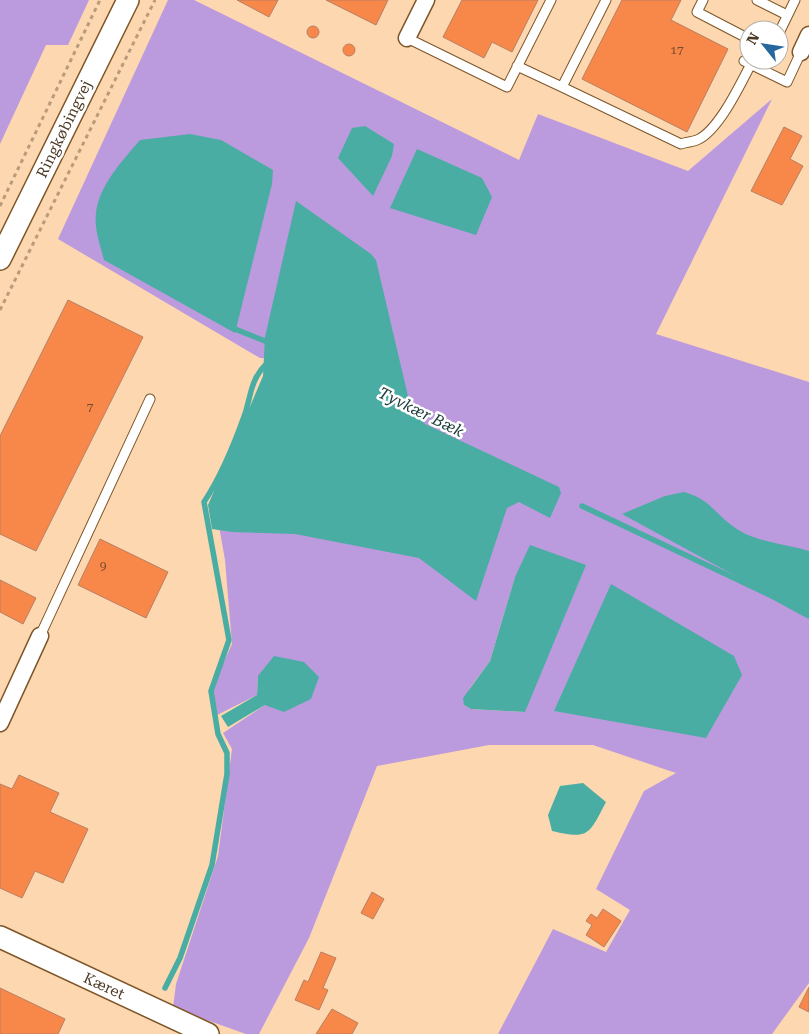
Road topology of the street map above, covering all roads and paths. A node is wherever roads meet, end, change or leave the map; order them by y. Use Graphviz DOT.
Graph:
graph roads {
  1 [pos="100,0"];
  2 [pos="128,0"];
  3 [pos="155,0"];
  4 [pos="426,0"];
  5 [pos="551,0"];
  6 [pos="606,0"];
  7 [pos="703,0"];
  8 [pos="757,0"];
  9 [pos="795,0"];
  10 [pos="788,15"];
  11 [pos="786,20"];
  12 [pos="739,34"];
  13 [pos="809,35"];
  14 [pos="407,38"];
  15 [pos="801,52"];
  16 [pos="517,66"];
  17 [pos="746,70"];
  18 [pos="765,70"];
  19 [pos="562,87"];
  20 [pos="0,206"];
  21 [pos="0,259"];
  22 [pos="0,310"];
  23 [pos="150,399"];
  24 [pos="40,636"];
  25 [pos="0,723"];
  26 [pos="0,937"];
  27 [pos="208,1034"];
  1 -- 20 [label="path"];
  2 -- 21 [label="street, Ringkøbingvej"];
  3 -- 22 [label="path"];
  4 -- 14 [label="street"];
  5 -- 16 [label="lane"];
  6 -- 19 [label="lane"];
  7 -- 12 [label="lane"];
  8 -- 10 [label="lane"];
  9 -- 10 [label="lane"];
  10 -- 11 [label="lane"];
  13 -- 15 [label="street"];
  14 -- 16 [label="lane"];
  15 -- 18 [label="lane"];
  16 -- 19 [label="lane"];
  17 -- 19 [label="lane"];
  23 -- 24 [label="lane"];
  24 -- 25 [label="street"];
  26 -- 27 [label="street, Kæret"];
}
